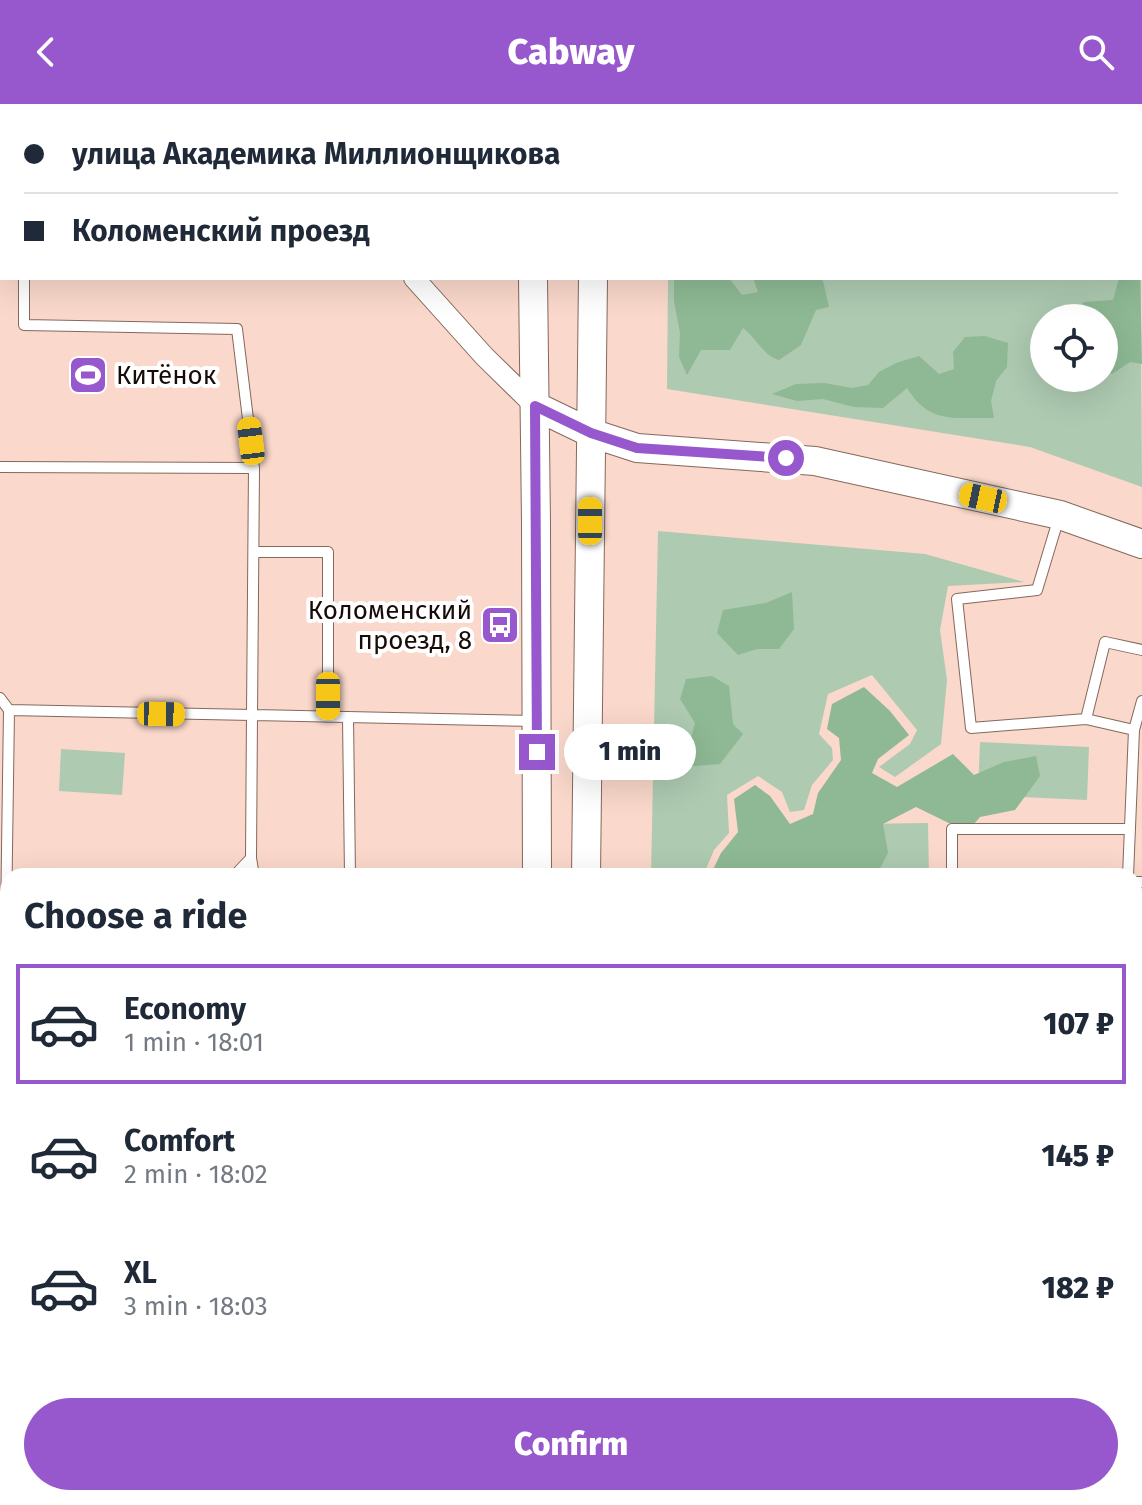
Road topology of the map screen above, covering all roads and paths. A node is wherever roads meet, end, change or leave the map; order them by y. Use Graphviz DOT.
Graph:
graph roads {
  1 [pos="24,280"];
  2 [pos="416,280"];
  3 [pos="533,280"];
  4 [pos="593,280"];
  5 [pos="535,406"];
  6 [pos="591,433"];
  7 [pos="0,467"];
  8 [pos="254,468"];
  9 [pos="1060,515"];
  10 [pos="1142,544"];
  11 [pos="254,552"];
  12 [pos="1142,650"];
  13 [pos="0,698"];
  14 [pos="1142,701"];
  15 [pos="9,710"];
  16 [pos="252,715"];
  17 [pos="328,717"];
  18 [pos="348,717"];
  19 [pos="1086,719"];
  20 [pos="537,721"];
  21 [pos="1134,730"];
  22 [pos="1130,829"];
  23 [pos="251,858"];
  24 [pos="7,868"];
  25 [pos="242,868"];
  26 [pos="253,868"];
  27 [pos="350,868"];
  28 [pos="537,868"];
  29 [pos="586,868"];
  30 [pos="952,868"];
  31 [pos="1128,868"];
  1 -- 8 [label="lane"];
  2 -- 5 [label="street"];
  3 -- 5 [label="main road"];
  4 -- 6 [label="main road"];
  5 -- 6 [label="main road"];
  5 -- 20 [label="main road"];
  6 -- 9 [label="main road"];
  6 -- 29 [label="main road"];
  7 -- 8 [label="lane"];
  8 -- 11 [label="lane"];
  9 -- 10 [label="main road"];
  9 -- 19 [label="lane"];
  11 -- 16 [label="lane"];
  11 -- 17 [label="lane"];
  12 -- 19 [label="lane"];
  13 -- 15 [label="lane"];
  14 -- 21 [label="lane"];
  15 -- 16 [label="lane"];
  15 -- 24 [label="lane"];
  16 -- 17 [label="lane"];
  16 -- 23 [label="lane"];
  17 -- 18 [label="lane"];
  18 -- 20 [label="lane"];
  18 -- 27 [label="lane"];
  19 -- 21 [label="lane"];
  20 -- 28 [label="main road"];
  21 -- 22 [label="lane"];
  22 -- 30 [label="lane"];
  22 -- 31 [label="lane"];
  23 -- 25 [label="lane"];
  23 -- 26 [label="lane"];
}
